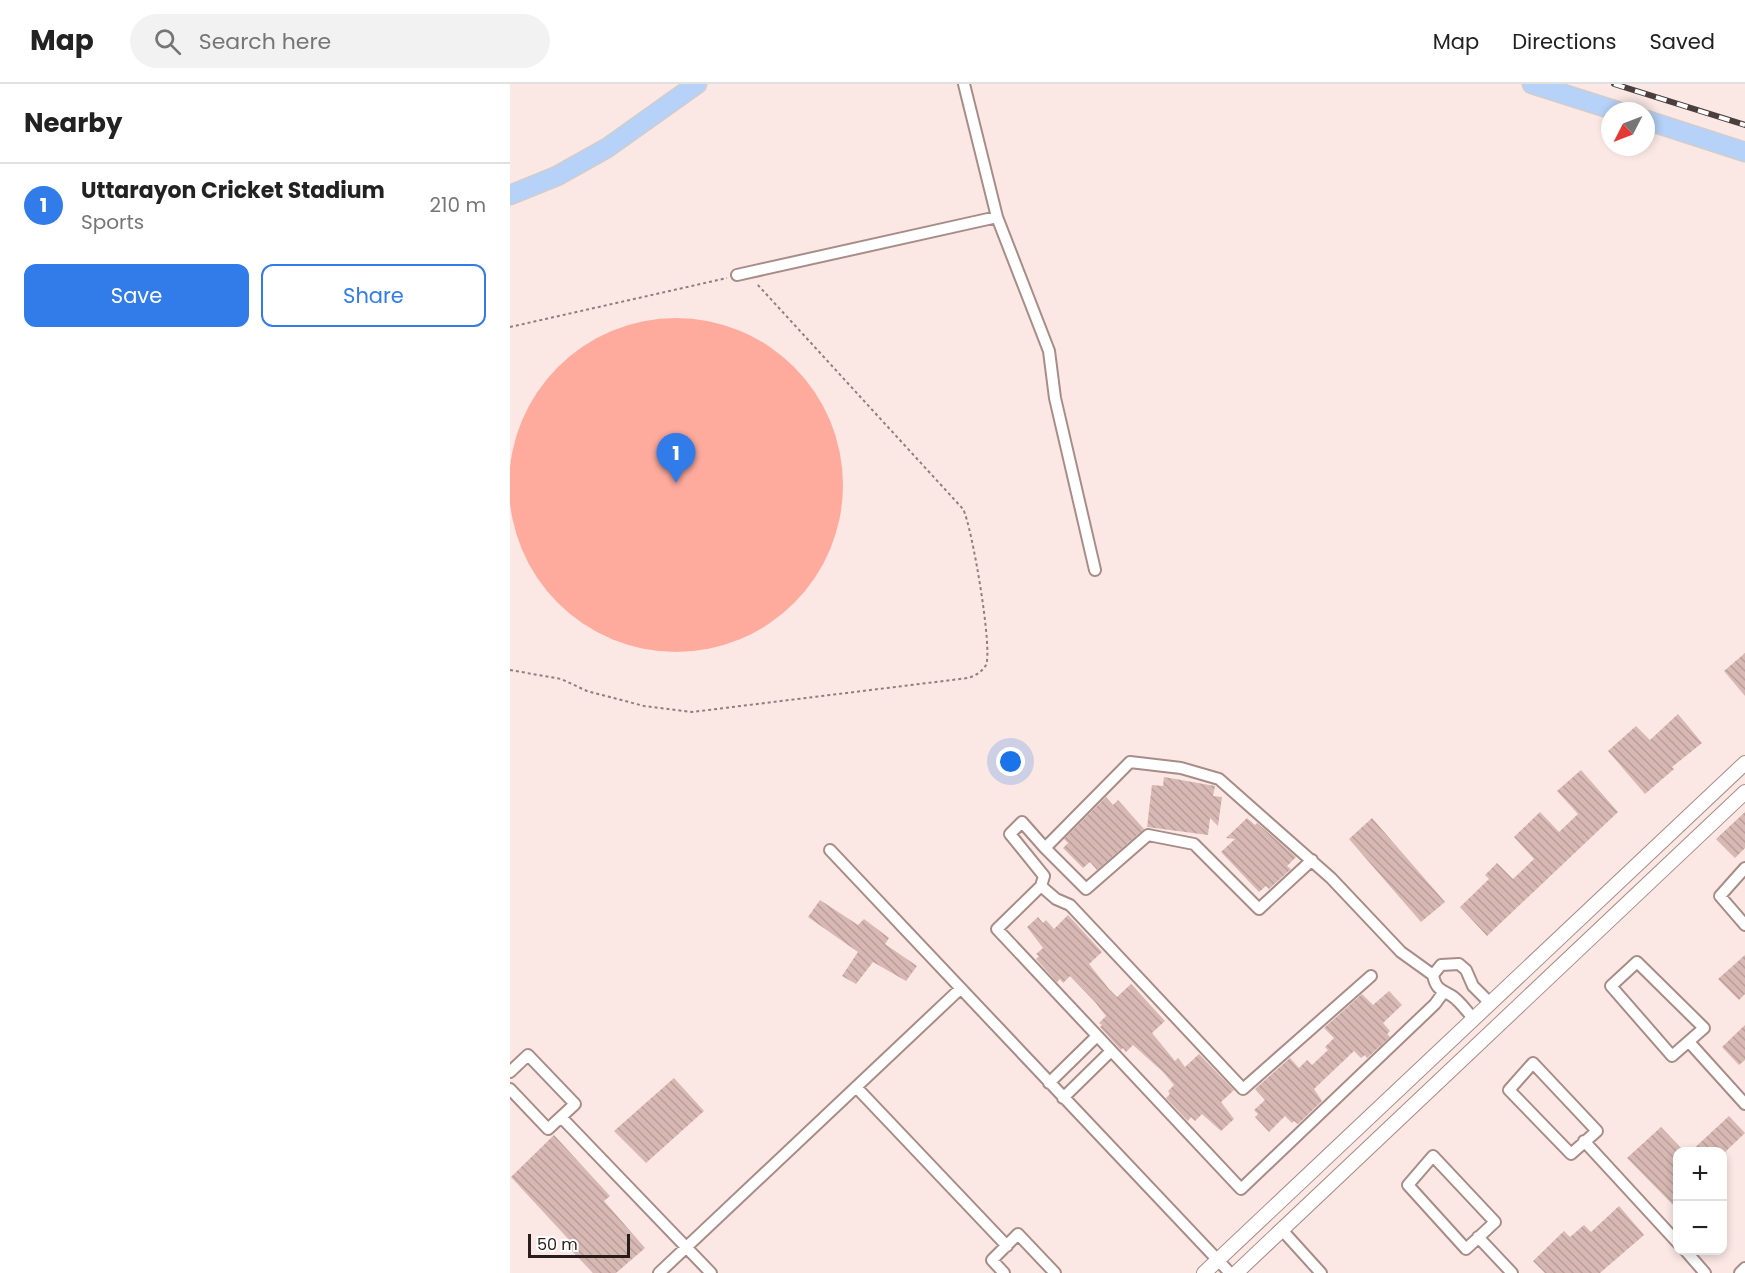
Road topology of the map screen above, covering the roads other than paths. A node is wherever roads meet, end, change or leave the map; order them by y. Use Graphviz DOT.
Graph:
graph roads {
  1 [pos="698,84"];
  2 [pos="964,84"];
  3 [pos="1532,84"];
  4 [pos="1601,106"];
  5 [pos="1655,123"];
  6 [pos="1745,152"];
  7 [pos="510,195"];
  8 [pos="997,217"];
  9 [pos="737,275"];
  10 [pos="1095,570"];
  11 [pos="1745,763"];
  12 [pos="1745,792"];
  13 [pos="1045,848"];
  14 [pos="830,850"];
  15 [pos="1312,860"];
  16 [pos="1745,868"];
  17 [pos="1041,886"];
  18 [pos="1745,925"];
  19 [pos="1433,975"];
  20 [pos="1371,976"];
  21 [pos="960,989"];
  22 [pos="1443,993"];
  23 [pos="1490,1003"];
  24 [pos="1474,1018"];
  25 [pos="1097,1036"];
  26 [pos="1690,1043"];
  27 [pos="1111,1051"];
  28 [pos="510,1072"];
  29 [pos="1049,1083"];
  30 [pos="856,1087"];
  31 [pos="510,1089"];
  32 [pos="1063,1098"];
  33 [pos="1745,1104"];
  34 [pos="561,1117"];
  35 [pos="1584,1141"];
  36 [pos="1282,1230"];
  37 [pos="1478,1238"];
  38 [pos="1673,1239"];
  39 [pos="1007,1246"];
  40 [pos="686,1247"];
  41 [pos="1688,1255"];
  42 [pos="1218,1260"];
  43 [pos="1745,1268"];
  44 [pos="659,1273"];
  45 [pos="711,1273"];
  46 [pos="1004,1273"];
  47 [pos="1055,1273"];
  48 [pos="1204,1273"];
  49 [pos="1230,1273"];
  50 [pos="1236,1273"];
  51 [pos="1321,1273"];
  52 [pos="1512,1273"];
  53 [pos="1705,1273"];
  54 [pos="1740,1273"];
  1 -- 7 [label="highway"];
  2 -- 8 [label="street"];
  3 -- 4 [label="highway"];
  5 -- 6 [label="highway"];
  8 -- 9 [label="street"];
  8 -- 10 [label="street"];
  11 -- 23 [label="street"];
  12 -- 36 [label="street"];
  13 -- 15 [label="street"];
  13 -- 15 [label="street"];
  13 -- 17 [label="street"];
  14 -- 21 [label="street"];
  15 -- 19 [label="street"];
  16 -- 18 [label="street"];
  17 -- 20 [label="street"];
  17 -- 25 [label="street"];
  19 -- 22 [label="street"];
  19 -- 23 [label="street"];
  21 -- 29 [label="street"];
  21 -- 30 [label="street"];
  22 -- 24 [label="street"];
  22 -- 27 [label="street"];
  23 -- 24 [label="street"];
  24 -- 42 [label="street"];
  25 -- 27 [label="street"];
  25 -- 29 [label="street"];
  26 -- 26 [label="street"];
  26 -- 33 [label="street"];
  27 -- 32 [label="street"];
  28 -- 34 [label="street"];
  29 -- 32 [label="street"];
  30 -- 39 [label="street"];
  30 -- 40 [label="street"];
  31 -- 34 [label="street"];
  32 -- 42 [label="street"];
  34 -- 40 [label="street"];
  35 -- 35 [label="street"];
  35 -- 38 [label="street"];
  36 -- 50 [label="street"];
  36 -- 51 [label="street"];
  37 -- 37 [label="street"];
  37 -- 52 [label="street"];
  39 -- 46 [label="street"];
  39 -- 47 [label="street"];
  40 -- 44 [label="street"];
  40 -- 45 [label="street"];
  41 -- 53 [label="street"];
  42 -- 48 [label="street"];
  42 -- 49 [label="street"];
  43 -- 54 [label="street"];
}
